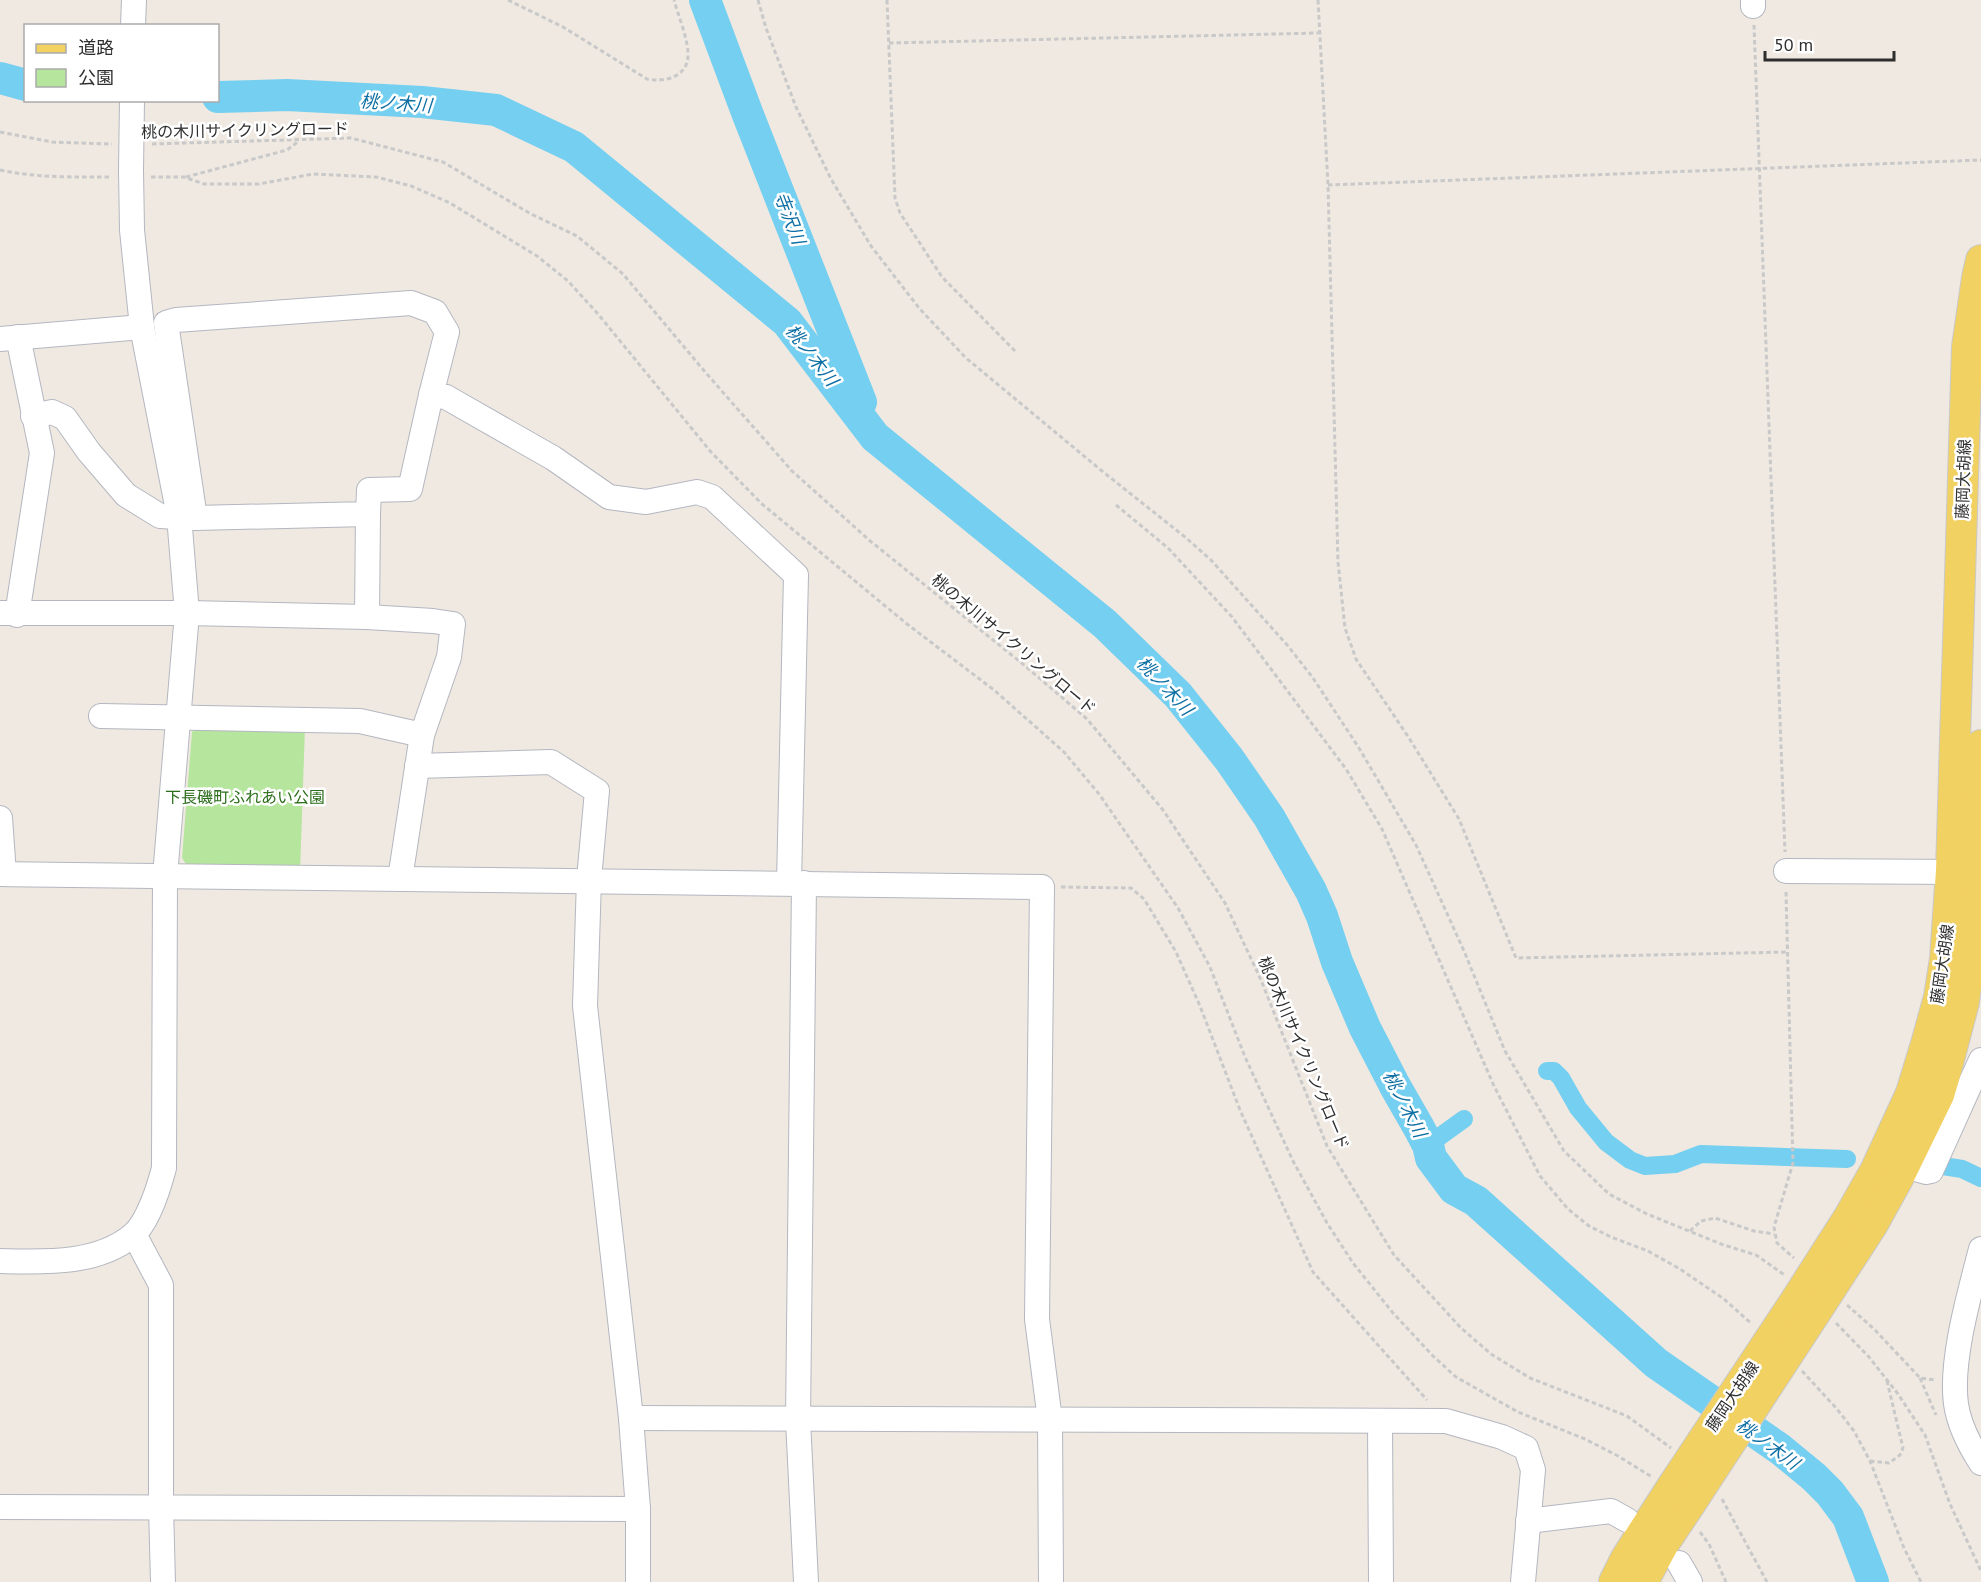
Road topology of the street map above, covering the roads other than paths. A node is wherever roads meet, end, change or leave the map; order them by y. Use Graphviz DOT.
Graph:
graph roads {
  1 [pos="134,0"];
  2 [pos="134,24"];
  3 [pos="132,102"];
  4 [pos="1981,260"];
  5 [pos="142,327"];
  6 [pos="9,338"];
  7 [pos="431,395"];
  8 [pos="33,416"];
  9 [pos="368,514"];
  10 [pos="187,517"];
  11 [pos="187,613"];
  12 [pos="9,614"];
  13 [pos="367,617"];
  14 [pos="102,716"];
  15 [pos="178,717"];
  16 [pos="422,735"];
  17 [pos="1981,745"];
  18 [pos="417,766"];
  19 [pos="0,818"];
  20 [pos="1786,871"];
  21 [pos="1970,872"];
  22 [pos="2,874"];
  23 [pos="165,876"];
  24 [pos="400,879"];
  25 [pos="589,879"];
  26 [pos="796,883"];
  27 [pos="1952,1051"];
  28 [pos="1981,1055"];
  29 [pos="1981,1060"];
  30 [pos="1905,1166"];
  31 [pos="134,1234"];
  32 [pos="1981,1249"];
  33 [pos="0,1262"];
  34 [pos="1816,1302"];
  35 [pos="631,1419"];
  36 [pos="798,1420"];
  37 [pos="1050,1420"];
  38 [pos="1380,1422"];
  39 [pos="1981,1463"];
  40 [pos="1687,1497"];
  41 [pos="0,1507"];
  42 [pos="161,1507"];
  43 [pos="638,1509"];
  44 [pos="1628,1520"];
  45 [pos="1528,1521"];
  46 [pos="163,1582"];
  47 [pos="638,1582"];
  48 [pos="806,1582"];
  49 [pos="1051,1582"];
  50 [pos="1381,1582"];
  51 [pos="1523,1582"];
  52 [pos="1614,1582"];
  53 [pos="1643,1582"];
  1 -- 2 [label="street"];
  3 -- 5 [label="street, bridge"];
  4 -- 21 [label="main road, 藤岡大胡線"];
  5 -- 6 [label="street"];
  5 -- 10 [label="street"];
  6 -- 8 [label="street"];
  7 -- 9 [label="street"];
  7 -- 10 [label="street"];
  7 -- 26 [label="street"];
  8 -- 10 [label="street"];
  8 -- 12 [label="street"];
  9 -- 10 [label="street"];
  9 -- 13 [label="street"];
  10 -- 11 [label="street"];
  11 -- 12 [label="street"];
  11 -- 13 [label="street"];
  11 -- 15 [label="street"];
  13 -- 16 [label="street"];
  14 -- 15 [label="street"];
  15 -- 16 [label="street"];
  15 -- 23 [label="street"];
  16 -- 18 [label="street"];
  17 -- 21 [label="main road, 藤岡大胡線"];
  18 -- 24 [label="street"];
  18 -- 25 [label="street"];
  19 -- 22 [label="street"];
  20 -- 21 [label="street"];
  21 -- 27 [label="main road, 藤岡大胡線"];
  21 -- 34 [label="main road, 藤岡大胡線"];
  22 -- 23 [label="street"];
  23 -- 24 [label="street"];
  23 -- 31 [label="street"];
  24 -- 25 [label="street"];
  25 -- 26 [label="street"];
  25 -- 35 [label="street"];
  26 -- 36 [label="street"];
  26 -- 37 [label="street"];
  27 -- 28 [label="street"];
  27 -- 30 [label="main road, 藤岡大胡線"];
  29 -- 30 [label="street"];
  30 -- 34 [label="main road, 藤岡大胡線"];
  31 -- 33 [label="street"];
  31 -- 42 [label="street"];
  32 -- 39 [label="street"];
  34 -- 40 [label="main road, 藤岡大胡線, bridge"];
  35 -- 36 [label="street"];
  35 -- 43 [label="street"];
  36 -- 37 [label="street"];
  36 -- 48 [label="street"];
  37 -- 38 [label="street"];
  37 -- 49 [label="street"];
  38 -- 45 [label="street"];
  38 -- 50 [label="street"];
  40 -- 52 [label="main road, 藤岡大胡線"];
  40 -- 53 [label="main road, 藤岡大胡線"];
  41 -- 42 [label="street"];
  42 -- 43 [label="street"];
  42 -- 46 [label="street"];
  43 -- 47 [label="street"];
  44 -- 45 [label="street"];
  45 -- 51 [label="street"];
}
